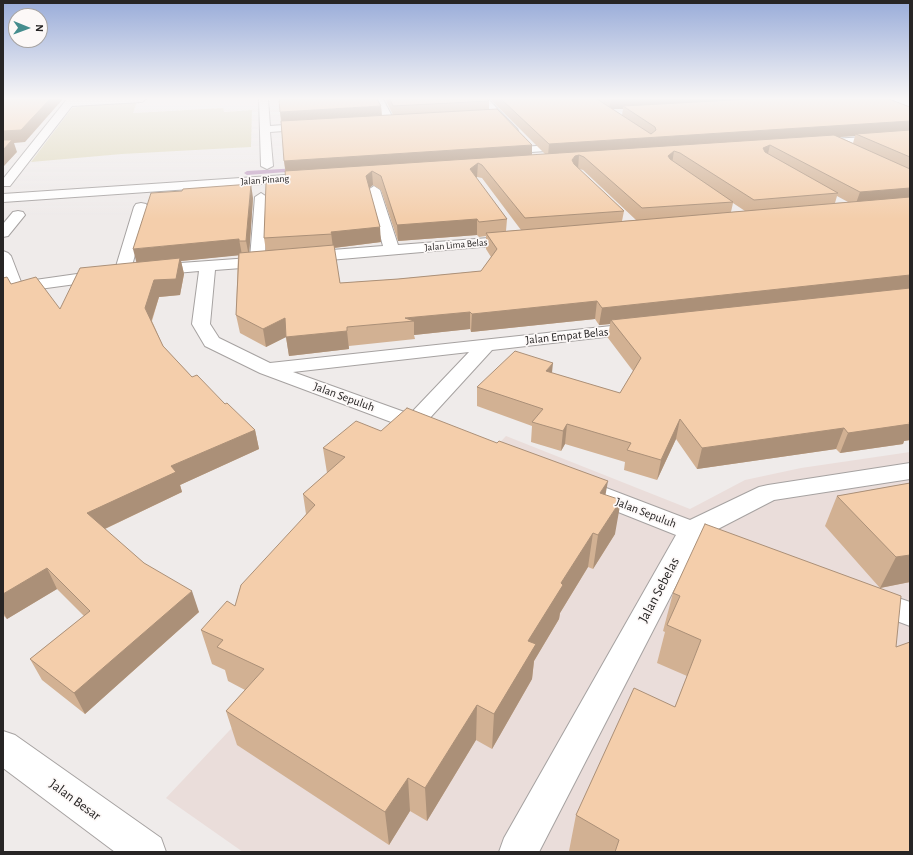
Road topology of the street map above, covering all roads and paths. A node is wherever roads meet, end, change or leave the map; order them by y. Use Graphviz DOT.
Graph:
graph roads {
  1 [pos="41,139"];
  2 [pos="264,139"];
  3 [pos="522,139"];
  4 [pos="881,139"];
  5 [pos="833,142"];
  6 [pos="810,144"];
  7 [pos="35,146"];
  8 [pos="583,146"];
  9 [pos="910,146"];
  10 [pos="19,147"];
  11 [pos="493,152"];
  12 [pos="536,153"];
  13 [pos="282,165"];
  14 [pos="330,176"];
  15 [pos="22,182"];
  16 [pos="4,183"];
  17 [pos="374,190"];
  18 [pos="262,197"];
  19 [pos="3,198"];
  20 [pos="141,207"];
  21 [pos="18,215"];
  22 [pos="510,227"];
  23 [pos="3,233"];
  24 [pos="392,250"];
  25 [pos="3,256"];
  26 [pos="257,261"];
  27 [pos="208,266"];
  28 [pos="122,272"];
  29 [pos="9,288"];
  30 [pos="659,326"];
  31 [pos="486,345"];
  32 [pos="267,369"];
  33 [pos="414,422"];
  34 [pos="443,434"];
  35 [pos="910,471"];
  36 [pos="574,485"];
  37 [pos="691,531"];
  38 [pos="749,553"];
  39 [pos="852,592"];
  40 [pos="910,614"];
  41 [pos="3,747"];
  42 [pos="146,852"];
  43 [pos="518,852"];
  1 -- 7 [label="street"];
  2 -- 13 [label="street, Jalan Pinang"];
  3 -- 12 [label="street"];
  4 -- 5 [label="street"];
  5 -- 6 [label="street"];
  5 -- 9 [label="street"];
  7 -- 10 [label="street"];
  7 -- 16 [label="street"];
  8 -- 12 [label="street"];
  11 -- 12 [label="street"];
  14 -- 19 [label="street, Jalan Pinang"];
  15 -- 16 [label="street"];
  17 -- 24 [label="street"];
  18 -- 26 [label="street"];
  20 -- 28 [label="street"];
  21 -- 23 [label="street"];
  22 -- 24 [label="street, Jalan Lima Belas"];
  24 -- 26 [label="street, Jalan Lima Belas"];
  25 -- 29 [label="street"];
  26 -- 27 [label="street, Jalan Lima Belas"];
  27 -- 28 [label="street, Jalan Lima Belas"];
  27 -- 32 [label="street, Jalan Sepuluh"];
  28 -- 29 [label="street, Jalan Lima Belas"];
  30 -- 31 [label="street, Jalan Empat Belas"];
  31 -- 32 [label="street, Jalan Empat Belas"];
  31 -- 33 [label="street"];
  32 -- 33 [label="street, Jalan Sepuluh"];
  33 -- 34 [label="street, Jalan Sepuluh"];
  35 -- 37 [label="street"];
  36 -- 37 [label="street, Jalan Sepuluh"];
  37 -- 38 [label="street, Jalan Sepuluh"];
  37 -- 43 [label="street, Jalan Sebelas"];
  39 -- 40 [label="street"];
  41 -- 42 [label="street, Jalan Besar"];
}
